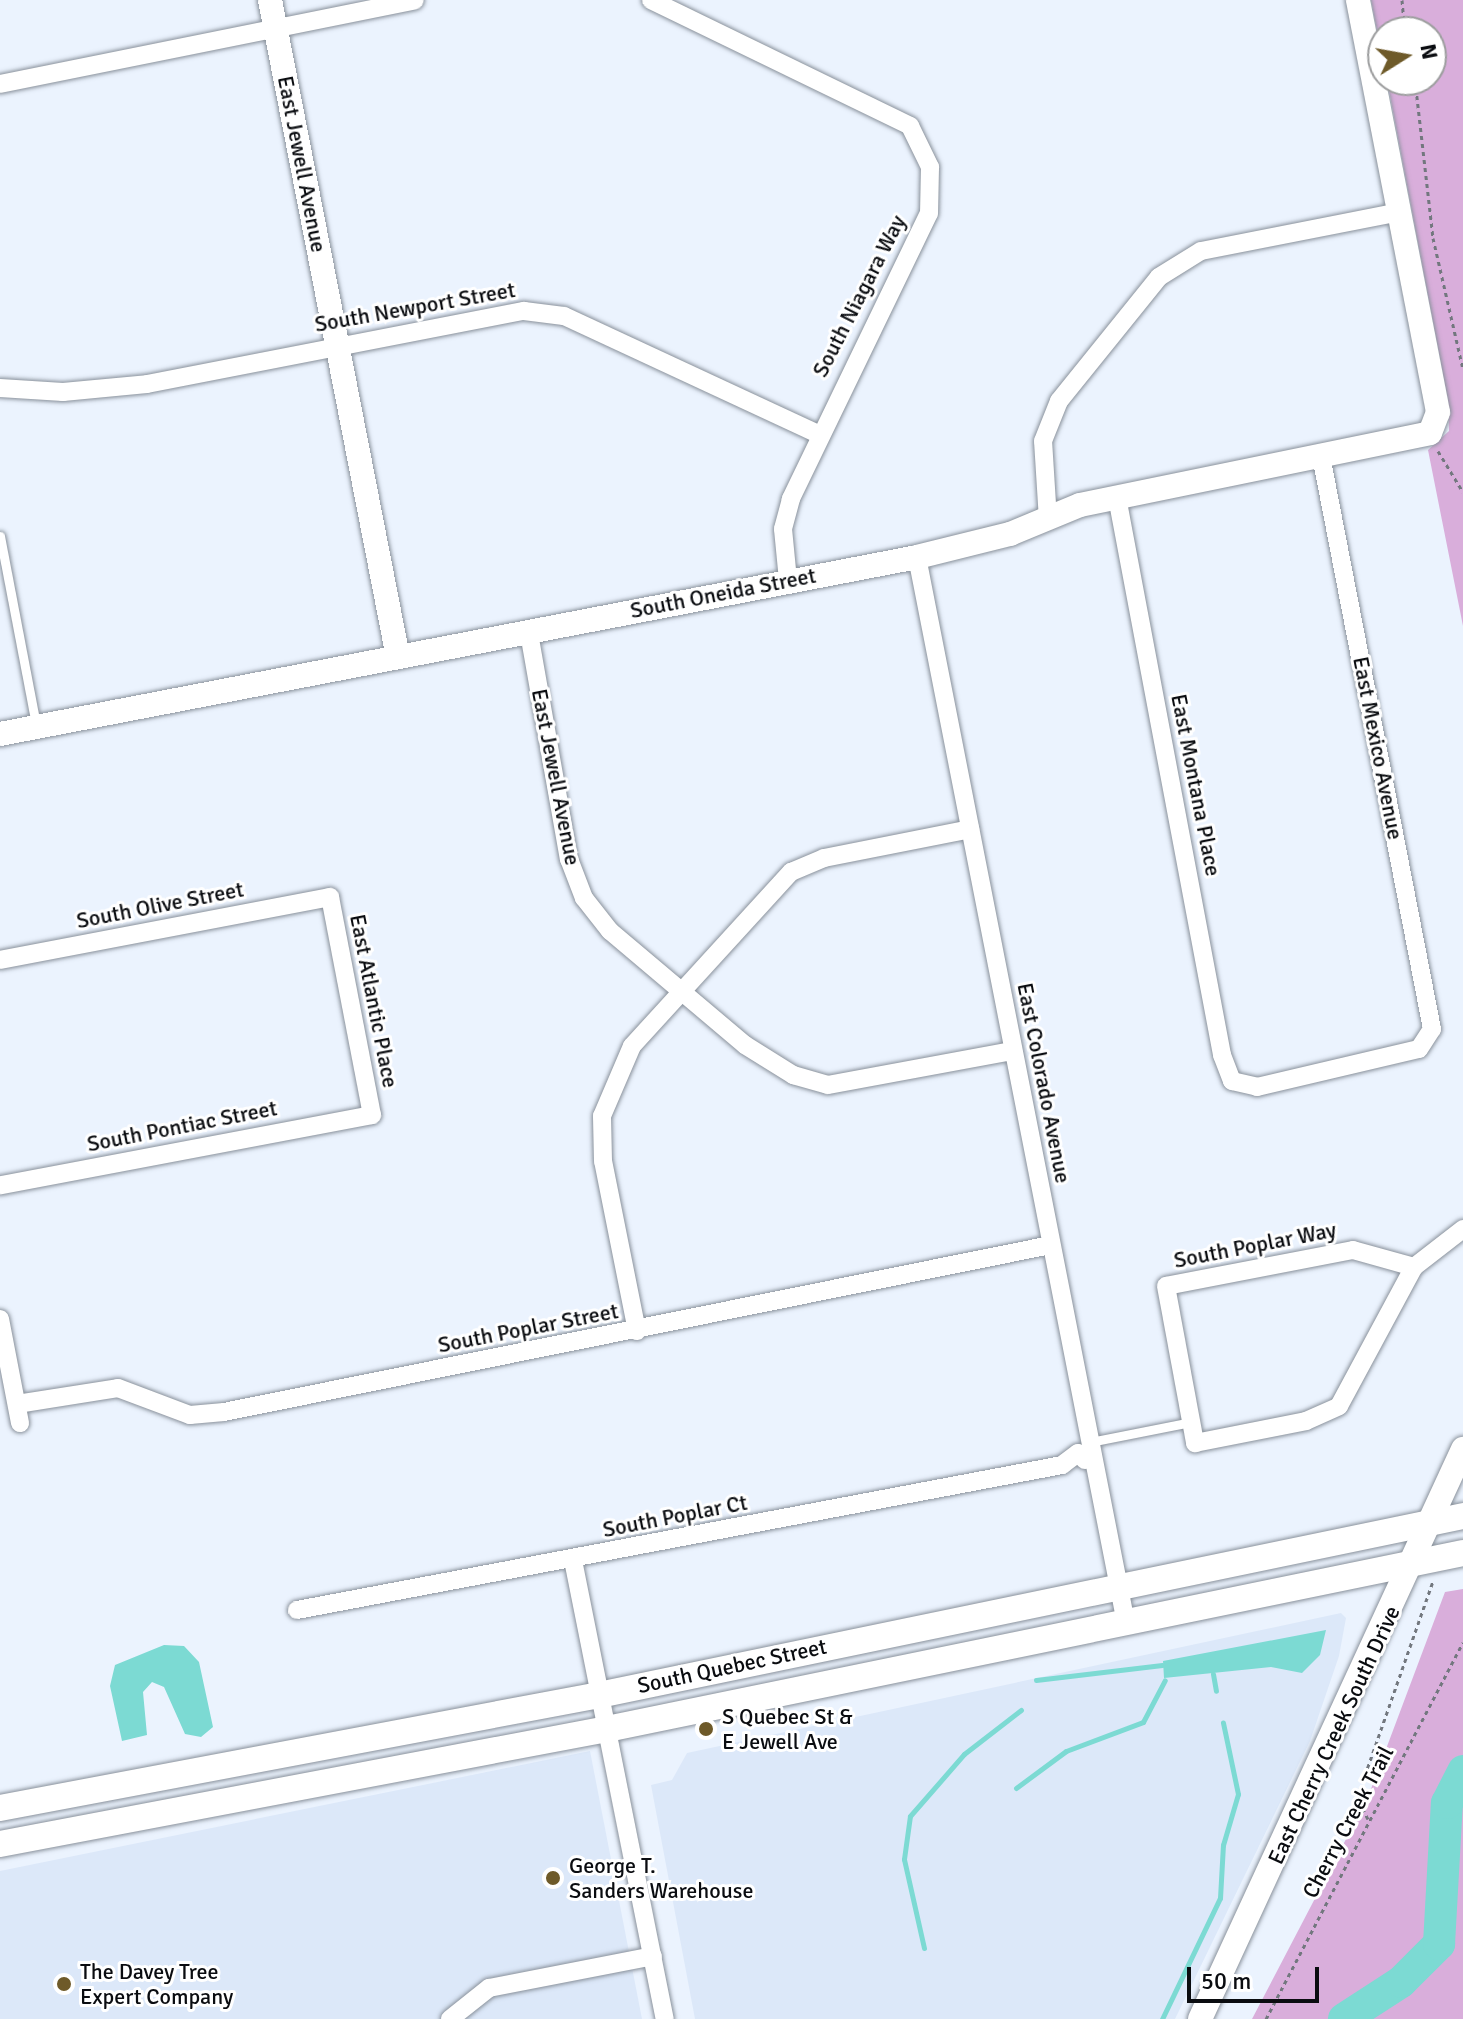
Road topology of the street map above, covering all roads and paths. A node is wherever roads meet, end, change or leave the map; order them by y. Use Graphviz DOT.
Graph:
graph roads {
  1 [pos="270,0"];
  2 [pos="415,0"];
  3 [pos="651,0"];
  4 [pos="1358,0"];
  5 [pos="276,28"];
  6 [pos="0,84"];
  7 [pos="1417,96"];
  8 [pos="1399,212"];
  9 [pos="337,344"];
  10 [pos="1463,369"];
  11 [pos="0,388"];
  12 [pos="1433,429"];
  13 [pos="816,433"];
  14 [pos="1321,456"];
  15 [pos="1463,492"];
  16 [pos="1117,497"];
  17 [pos="1048,520"];
  18 [pos="0,536"];
  19 [pos="917,557"];
  20 [pos="788,580"];
  21 [pos="529,633"];
  22 [pos="398,657"];
  23 [pos="37,727"];
  24 [pos="0,734"];
  25 [pos="970,829"];
  26 [pos="330,897"];
  27 [pos="0,960"];
  28 [pos="680,989"];
  29 [pos="1012,1051"];
  30 [pos="1232,1081"];
  31 [pos="372,1115"];
  32 [pos="0,1185"];
  33 [pos="1463,1229"];
  34 [pos="1051,1245"];
  35 [pos="1414,1267"];
  36 [pos="0,1319"];
  37 [pos="637,1331"];
  38 [pos="1191,1422"];
  39 [pos="1463,1449"];
  40 [pos="1090,1453"];
  41 [pos="1463,1516"];
  42 [pos="1429,1523"];
  43 [pos="1463,1553"];
  44 [pos="573,1560"];
  45 [pos="1413,1562"];
  46 [pos="1436,1577"];
  47 [pos="1119,1584"];
  48 [pos="297,1610"];
  49 [pos="1125,1618"];
  50 [pos="1463,1642"];
  51 [pos="599,1695"];
  52 [pos="607,1729"];
  53 [pos="0,1808"];
  54 [pos="1368,1819"];
  55 [pos="0,1844"];
  56 [pos="653,1956"];
  57 [pos="450,2019"];
  58 [pos="665,2019"];
  59 [pos="1200,2019"];
  60 [pos="1266,2019"];
  1 -- 5 [label="street, East Jewell Avenue"];
  2 -- 5 [label="street"];
  3 -- 13 [label="street, South Niagara Way"];
  4 -- 8 [label="street"];
  5 -- 6 [label="street"];
  5 -- 9 [label="street, East Jewell Avenue"];
  7 -- 10 [label="path"];
  8 -- 12 [label="street"];
  8 -- 17 [label="street"];
  9 -- 11 [label="street, South Newport Street"];
  9 -- 13 [label="street, South Newport Street"];
  9 -- 22 [label="street, East Jewell Avenue"];
  12 -- 14 [label="street, South Oneida Street"];
  12 -- 15 [label="path"];
  13 -- 20 [label="street, South Niagara Way"];
  14 -- 16 [label="street, South Oneida Street"];
  14 -- 30 [label="street, East Mexico Avenue"];
  16 -- 17 [label="street, South Oneida Street"];
  16 -- 30 [label="street, East Montana Place"];
  17 -- 19 [label="street, South Oneida Street"];
  18 -- 23 [label="lane"];
  19 -- 20 [label="street, South Oneida Street"];
  19 -- 25 [label="street, East Colorado Avenue"];
  20 -- 21 [label="street, South Oneida Street"];
  21 -- 22 [label="street, South Oneida Street"];
  21 -- 28 [label="street, East Jewell Avenue"];
  22 -- 23 [label="street, South Oneida Street"];
  23 -- 24 [label="street, South Oneida Street"];
  25 -- 28 [label="street"];
  25 -- 29 [label="street, East Colorado Avenue"];
  26 -- 27 [label="street, South Olive Street"];
  26 -- 31 [label="street, East Atlantic Place"];
  28 -- 29 [label="street, East Jewell Avenue"];
  28 -- 37 [label="street"];
  29 -- 34 [label="street, East Colorado Avenue"];
  31 -- 32 [label="street, South Pontiac Street"];
  33 -- 35 [label="street"];
  34 -- 37 [label="street, South Poplar Street"];
  34 -- 40 [label="street, East Colorado Avenue"];
  35 -- 38 [label="street, South Poplar Way"];
  35 -- 38 [label="street, South Poplar Way"];
  36 -- 37 [label="street, South Poplar Street"];
  38 -- 40 [label="lane"];
  39 -- 42 [label="street, East Cherry Creek South Drive"];
  40 -- 44 [label="street, South Poplar Ct"];
  40 -- 47 [label="street, East Colorado Avenue"];
  41 -- 42 [label="main road, South Quebec Street"];
  42 -- 45 [label="street, East Cherry Creek South Drive"];
  42 -- 47 [label="main road, South Quebec Street"];
  43 -- 45 [label="main road, South Quebec Street"];
  44 -- 48 [label="street, South Poplar Ct"];
  44 -- 51 [label="street"];
  45 -- 49 [label="main road, South Quebec Street"];
  45 -- 59 [label="street, East Cherry Creek South Drive"];
  46 -- 54 [label="path"];
  47 -- 49 [label="street, East Colorado Avenue"];
  47 -- 51 [label="main road, South Quebec Street"];
  49 -- 52 [label="main road, South Quebec Street"];
  50 -- 54 [label="path, Cherry Creek Trail"];
  51 -- 52 [label="street"];
  51 -- 53 [label="main road, South Quebec Street"];
  52 -- 55 [label="main road, South Quebec Street"];
  52 -- 56 [label="street"];
  54 -- 60 [label="path, Cherry Creek Trail"];
  56 -- 57 [label="street"];
  56 -- 58 [label="street"];
}
